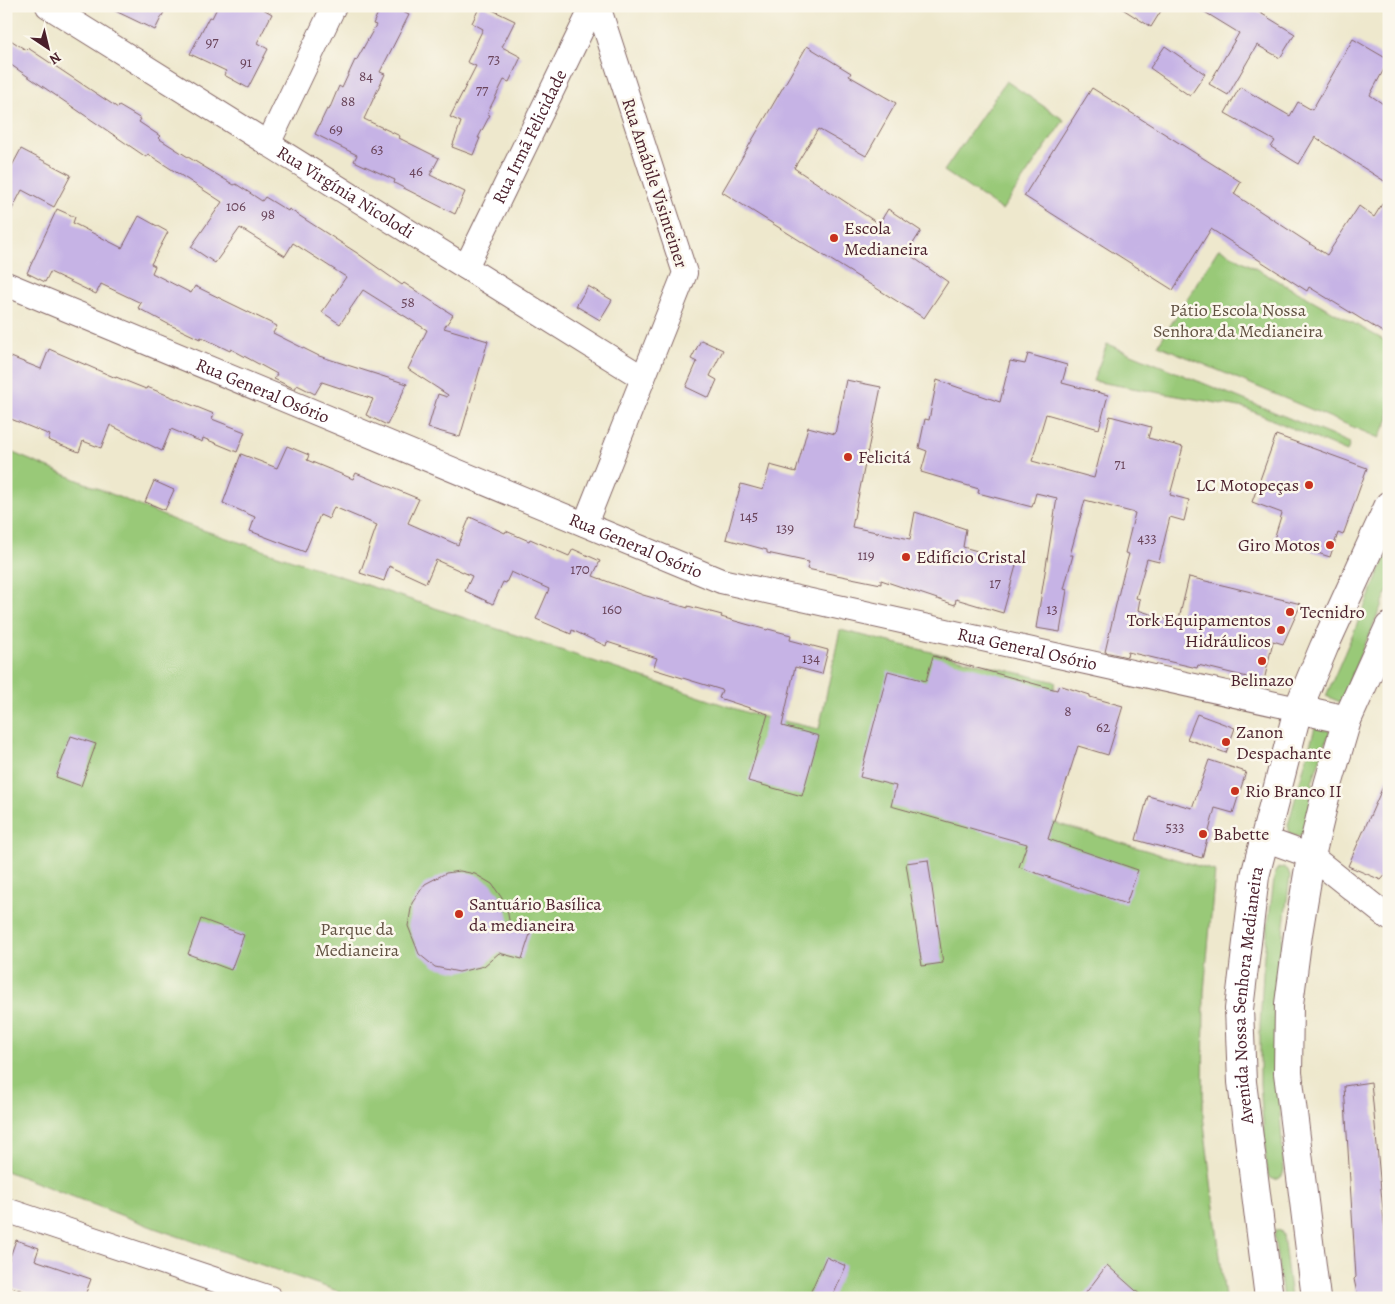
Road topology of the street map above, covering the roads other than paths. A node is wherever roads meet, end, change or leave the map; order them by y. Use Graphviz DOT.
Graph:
graph roads {
  1 [pos="48,6"];
  2 [pos="334,6"];
  3 [pos="593,6"];
  4 [pos="598,6"];
  5 [pos="81,15"];
  6 [pos="268,144"];
  7 [pos="466,267"];
  8 [pos="6,284"];
  9 [pos="643,378"];
  10 [pos="1389,505"];
  11 [pos="585,524"];
  12 [pos="1389,626"];
  13 [pos="1298,709"];
  14 [pos="1347,720"];
  15 [pos="1264,838"];
  16 [pos="1311,856"];
  17 [pos="1389,918"];
  18 [pos="6,1210"];
  19 [pos="270,1298"];
  20 [pos="1269,1298"];
  21 [pos="1316,1298"];
  1 -- 5 [label="street, Rua Virgínia Nicolodi"];
  2 -- 6 [label="street"];
  3 -- 7 [label="street, Rua Irmã Felicidade"];
  4 -- 9 [label="street, Rua Amábile Visinteiner"];
  5 -- 6 [label="street, Rua Virgínia Nicolodi"];
  6 -- 7 [label="street, Rua Virgínia Nicolodi"];
  7 -- 9 [label="street, Rua Virgínia Nicolodi"];
  8 -- 11 [label="street, Rua General Osório"];
  9 -- 11 [label="street, Rua Amábile Visinteiner"];
  10 -- 13 [label="main road, Avenida Nossa Senhora Medianeira"];
  11 -- 13 [label="street, Rua General Osório"];
  12 -- 14 [label="main road, Avenida Nossa Senhora Medianeira"];
  13 -- 14 [label="main road"];
  13 -- 15 [label="main road, Avenida Nossa Senhora Medianeira"];
  14 -- 16 [label="main road, Avenida Nossa Senhora Medianeira"];
  15 -- 16 [label="street"];
  15 -- 20 [label="main road, Avenida Nossa Senhora Medianeira"];
  16 -- 17 [label="street"];
  16 -- 21 [label="main road, Avenida Nossa Senhora Medianeira"];
  18 -- 19 [label="street"];
}
